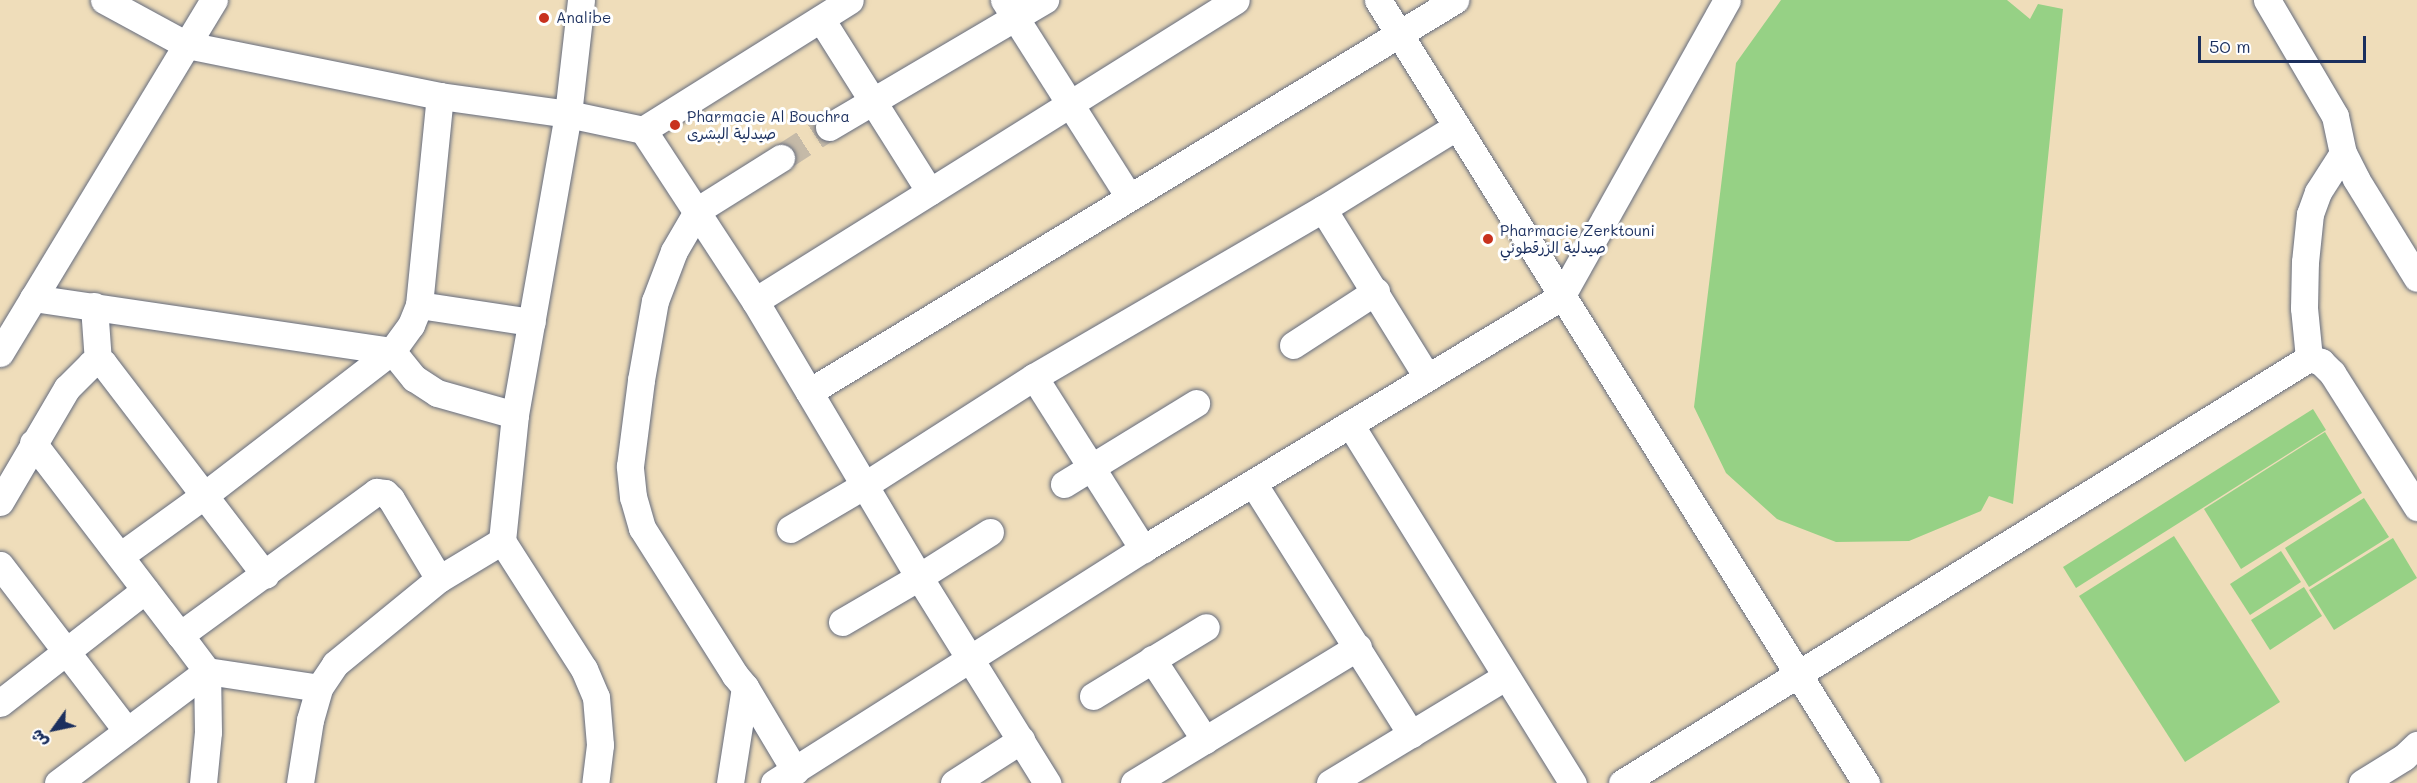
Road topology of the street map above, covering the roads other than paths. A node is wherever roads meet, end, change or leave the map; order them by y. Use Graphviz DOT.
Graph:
graph roads {
  1 [pos="104,0"];
  2 [pos="214,0"];
  3 [pos="581,0"];
  4 [pos="1045,0"];
  5 [pos="1236,0"];
  6 [pos="1378,0"];
  7 [pos="1455,0"];
  8 [pos="1727,0"];
  9 [pos="2267,0"];
  10 [pos="830,8"];
  11 [pos="1009,9"];
  12 [pos="1198,10"];
  13 [pos="1400,35"];
  14 [pos="187,45"];
  15 [pos="440,96"];
  16 [pos="871,101"];
  17 [pos="1071,104"];
  18 [pos="568,114"];
  19 [pos="829,127"];
  20 [pos="1456,127"];
  21 [pos="643,130"];
  22 [pos="2343,153"];
  23 [pos="781,158"];
  24 [pos="930,192"];
  25 [pos="1129,197"];
  26 [pos="1323,209"];
  27 [pos="698,210"];
  28 [pos="2417,278"];
  29 [pos="1376,291"];
  30 [pos="1561,297"];
  31 [pos="33,298"];
  32 [pos="754,301"];
  33 [pos="419,305"];
  34 [pos="94,306"];
  35 [pos="532,322"];
  36 [pos="1293,345"];
  37 [pos="392,351"];
  38 [pos="0,353"];
  39 [pos="2309,358"];
  40 [pos="98,362"];
  41 [pos="1034,377"];
  42 [pos="1426,377"];
  43 [pos="809,392"];
  44 [pos="1196,403"];
  45 [pos="515,415"];
  46 [pos="1350,424"];
  47 [pos="33,443"];
  48 [pos="1090,466"];
  49 [pos="1253,483"];
  50 [pos="1064,484"];
  51 [pos="866,485"];
  52 [pos="206,494"];
  53 [pos="0,501"];
  54 [pos="2417,507"];
  55 [pos="790,529"];
  56 [pos="990,532"];
  57 [pos="502,541"];
  58 [pos="1143,549"];
  59 [pos="120,556"];
  60 [pos="0,565"];
  61 [pos="265,575"];
  62 [pos="919,577"];
  63 [pos="439,579"];
  64 [pos="145,590"];
  65 [pos="842,622"];
  66 [pos="1206,627"];
  67 [pos="180,635"];
  68 [pos="1358,647"];
  69 [pos="64,651"];
  70 [pos="1152,659"];
  71 [pos="970,660"];
  72 [pos="207,671"];
  73 [pos="1798,674"];
  74 [pos="1505,677"];
  75 [pos="745,687"];
  76 [pos="319,688"];
  77 [pos="1093,696"];
  78 [pos="0,704"];
  79 [pos="127,730"];
  80 [pos="1411,734"];
  81 [pos="1021,740"];
  82 [pos="1205,740"];
  83 [pos="2417,745"];
  84 [pos="785,777"];
  85 [pos="58,783"];
  86 [pos="203,783"];
  87 [pos="300,783"];
  88 [pos="595,783"];
  89 [pos="730,783"];
  90 [pos="954,783"];
  91 [pos="1047,783"];
  92 [pos="1134,783"];
  93 [pos="1330,783"];
  94 [pos="1573,783"];
  95 [pos="1622,783"];
  96 [pos="1866,783"];
  97 [pos="2362,783"];
  1 -- 14 [label="street"];
  2 -- 14 [label="street"];
  3 -- 18 [label="street"];
  4 -- 11 [label="street"];
  5 -- 12 [label="street"];
  6 -- 13 [label="street"];
  7 -- 13 [label="street"];
  8 -- 30 [label="street"];
  9 -- 22 [label="street"];
  10 -- 16 [label="street"];
  10 -- 21 [label="street"];
  11 -- 16 [label="street"];
  11 -- 17 [label="street"];
  12 -- 17 [label="street"];
  13 -- 20 [label="street"];
  13 -- 25 [label="street"];
  14 -- 15 [label="street"];
  14 -- 31 [label="street"];
  15 -- 18 [label="street"];
  15 -- 33 [label="street"];
  16 -- 19 [label="street"];
  16 -- 24 [label="street"];
  17 -- 24 [label="street"];
  17 -- 25 [label="street"];
  18 -- 21 [label="street"];
  18 -- 35 [label="street"];
  20 -- 26 [label="street"];
  20 -- 30 [label="street"];
  21 -- 27 [label="street"];
  22 -- 28 [label="street"];
  22 -- 39 [label="street"];
  23 -- 27 [label="street"];
  24 -- 32 [label="street"];
  25 -- 43 [label="street"];
  26 -- 29 [label="street"];
  26 -- 41 [label="street"];
  27 -- 32 [label="street"];
  27 -- 75 [label="street"];
  29 -- 36 [label="street"];
  29 -- 42 [label="street"];
  30 -- 42 [label="street"];
  30 -- 73 [label="street"];
  31 -- 34 [label="street"];
  31 -- 38 [label="street"];
  32 -- 43 [label="street"];
  33 -- 35 [label="street"];
  33 -- 37 [label="street"];
  34 -- 37 [label="street"];
  34 -- 40 [label="street"];
  35 -- 45 [label="street"];
  37 -- 45 [label="street"];
  37 -- 52 [label="street"];
  39 -- 54 [label="street"];
  39 -- 73 [label="street"];
  40 -- 47 [label="street"];
  40 -- 52 [label="street"];
  41 -- 48 [label="street"];
  41 -- 51 [label="street"];
  42 -- 46 [label="street"];
  43 -- 51 [label="street"];
  44 -- 48 [label="street"];
  45 -- 57 [label="street"];
  46 -- 49 [label="street"];
  46 -- 74 [label="street"];
  47 -- 53 [label="street"];
  47 -- 59 [label="street"];
  48 -- 50 [label="street"];
  48 -- 58 [label="street"];
  49 -- 58 [label="street"];
  49 -- 68 [label="street"];
  51 -- 55 [label="street"];
  51 -- 62 [label="street"];
  52 -- 59 [label="street"];
  52 -- 61 [label="street"];
  56 -- 62 [label="street"];
  57 -- 63 [label="street"];
  57 -- 88 [label="street"];
  58 -- 71 [label="street"];
  59 -- 64 [label="street"];
  60 -- 69 [label="street"];
  61 -- 63 [label="street"];
  61 -- 67 [label="street"];
  62 -- 65 [label="street"];
  62 -- 71 [label="street"];
  63 -- 76 [label="street"];
  64 -- 67 [label="street"];
  64 -- 69 [label="street"];
  66 -- 70 [label="street"];
  67 -- 72 [label="street"];
  68 -- 80 [label="street"];
  68 -- 82 [label="street"];
  69 -- 78 [label="street"];
  69 -- 79 [label="street"];
  70 -- 77 [label="street"];
  70 -- 82 [label="street"];
  71 -- 81 [label="street"];
  71 -- 84 [label="street"];
  72 -- 76 [label="street"];
  72 -- 79 [label="street"];
  72 -- 86 [label="street"];
  73 -- 95 [label="street"];
  73 -- 96 [label="street"];
  74 -- 80 [label="street"];
  74 -- 94 [label="street"];
  75 -- 84 [label="street"];
  75 -- 89 [label="street"];
  76 -- 87 [label="street"];
  79 -- 85 [label="street"];
  80 -- 93 [label="street"];
  81 -- 90 [label="street"];
  81 -- 91 [label="street"];
  82 -- 92 [label="street"];
  83 -- 97 [label="street"];
}
